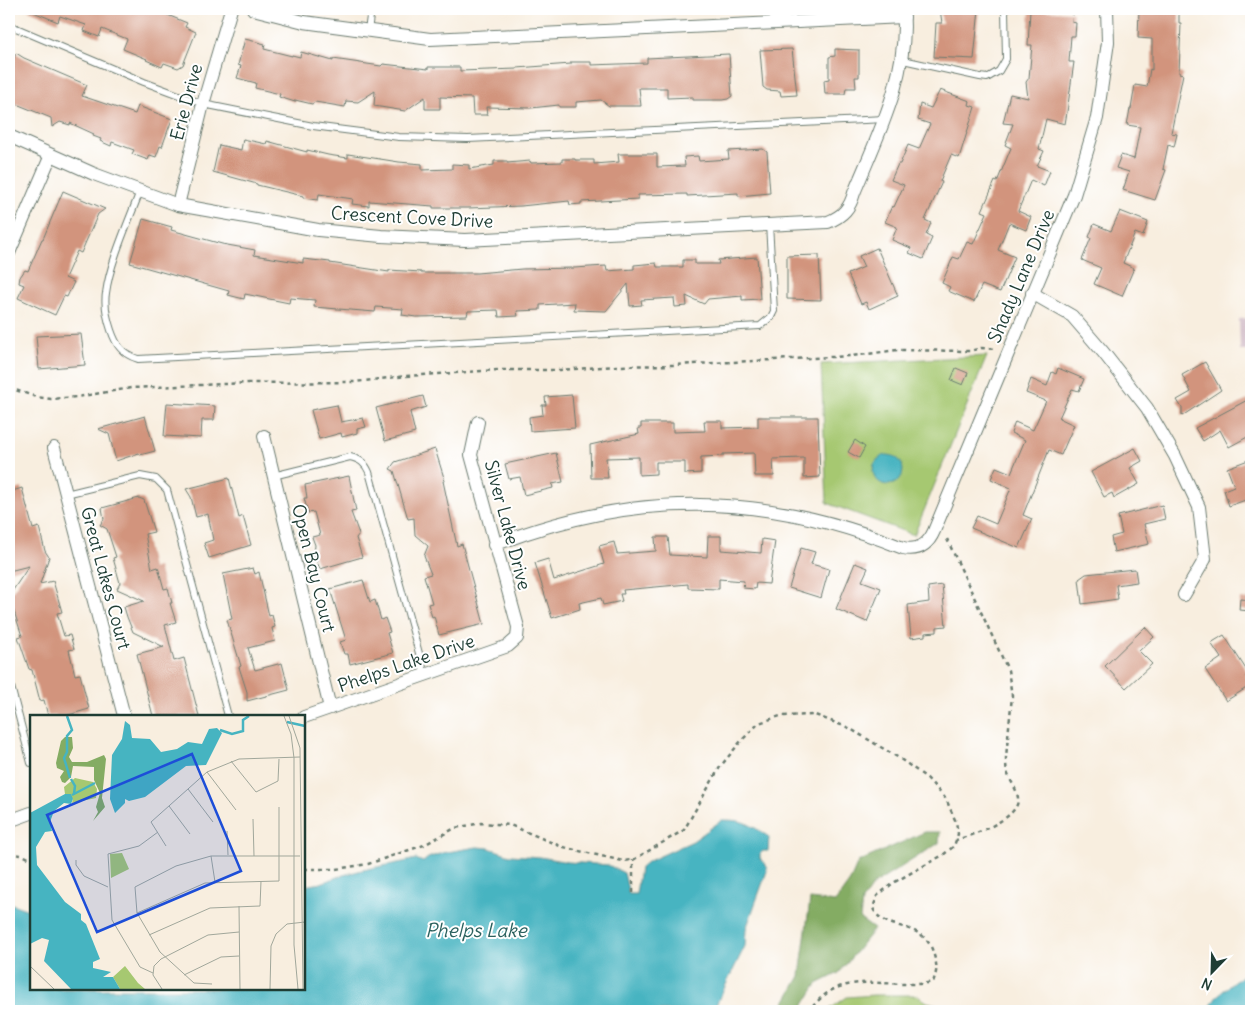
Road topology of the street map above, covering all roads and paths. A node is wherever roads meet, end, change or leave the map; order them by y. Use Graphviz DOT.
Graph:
graph roads {
  1 [pos="231,9"];
  2 [pos="253,9"];
  3 [pos="371,9"];
  4 [pos="1005,9"];
  5 [pos="1107,9"];
  6 [pos="904,13"];
  7 [pos="9,25"];
  8 [pos="368,31"];
  9 [pos="903,60"];
  10 [pos="203,104"];
  11 [pos="884,119"];
  12 [pos="9,136"];
  13 [pos="51,155"];
  14 [pos="140,191"];
  15 [pos="178,205"];
  16 [pos="769,224"];
  17 [pos="9,253"];
  18 [pos="1032,293"];
  19 [pos="1007,354"];
  20 [pos="9,388"];
  21 [pos="478,422"];
  22 [pos="264,436"];
  23 [pos="54,448"];
  24 [pos="273,476"];
  25 [pos="66,494"];
  26 [pos="948,539"];
  27 [pos="494,544"];
  28 [pos="1184,595"];
  29 [pos="516,638"];
  30 [pos="425,674"];
  31 [pos="9,680"];
  32 [pos="330,708"];
  33 [pos="124,715"];
  34 [pos="228,715"];
  35 [pos="305,717"];
  36 [pos="30,760"];
  37 [pos="30,813"];
  38 [pos="9,821"];
  39 [pos="956,840"];
  40 [pos="9,854"];
  41 [pos="30,859"];
  42 [pos="633,860"];
  43 [pos="305,869"];
  44 [pos="633,893"];
  45 [pos="810,1011"];
  1 -- 10 [label="street, Erie Drive"];
  2 -- 8 [label="street"];
  3 -- 8 [label="lane"];
  4 -- 9 [label="lane"];
  5 -- 18 [label="street, Shady Lane Drive"];
  6 -- 8 [label="street"];
  6 -- 9 [label="street"];
  7 -- 10 [label="lane"];
  9 -- 11 [label="street"];
  10 -- 11 [label="lane"];
  10 -- 15 [label="street, Erie Drive"];
  11 -- 16 [label="street, Crescent Cove Drive"];
  12 -- 13 [label="street, Crescent Cove Drive"];
  13 -- 14 [label="street, Crescent Cove Drive"];
  13 -- 17 [label="street"];
  14 -- 15 [label="street, Crescent Cove Drive"];
  14 -- 16 [label="lane"];
  15 -- 16 [label="street, Crescent Cove Drive"];
  18 -- 19 [label="street, Shady Lane Drive"];
  18 -- 28 [label="street"];
  19 -- 20 [label="path"];
  19 -- 27 [label="street, Shady Lane Drive"];
  21 -- 27 [label="street, Silver Lake Drive"];
  22 -- 24 [label="street, Open Bay Court"];
  23 -- 25 [label="street, Great Lakes Court"];
  24 -- 30 [label="lane"];
  24 -- 32 [label="street, Open Bay Court"];
  25 -- 33 [label="street, Great Lakes Court"];
  25 -- 34 [label="lane"];
  26 -- 39 [label="path"];
  27 -- 29 [label="street, Silver Lake Drive"];
  29 -- 30 [label="street, Phelps Lake Drive"];
  30 -- 32 [label="street, Phelps Lake Drive"];
  31 -- 36 [label="lane"];
  32 -- 35 [label="street, Phelps Lake Drive"];
  37 -- 38 [label="street"];
  39 -- 42 [label="path"];
  39 -- 45 [label="path"];
  40 -- 41 [label="path"];
  42 -- 43 [label="path"];
  42 -- 44 [label="path"];
}
